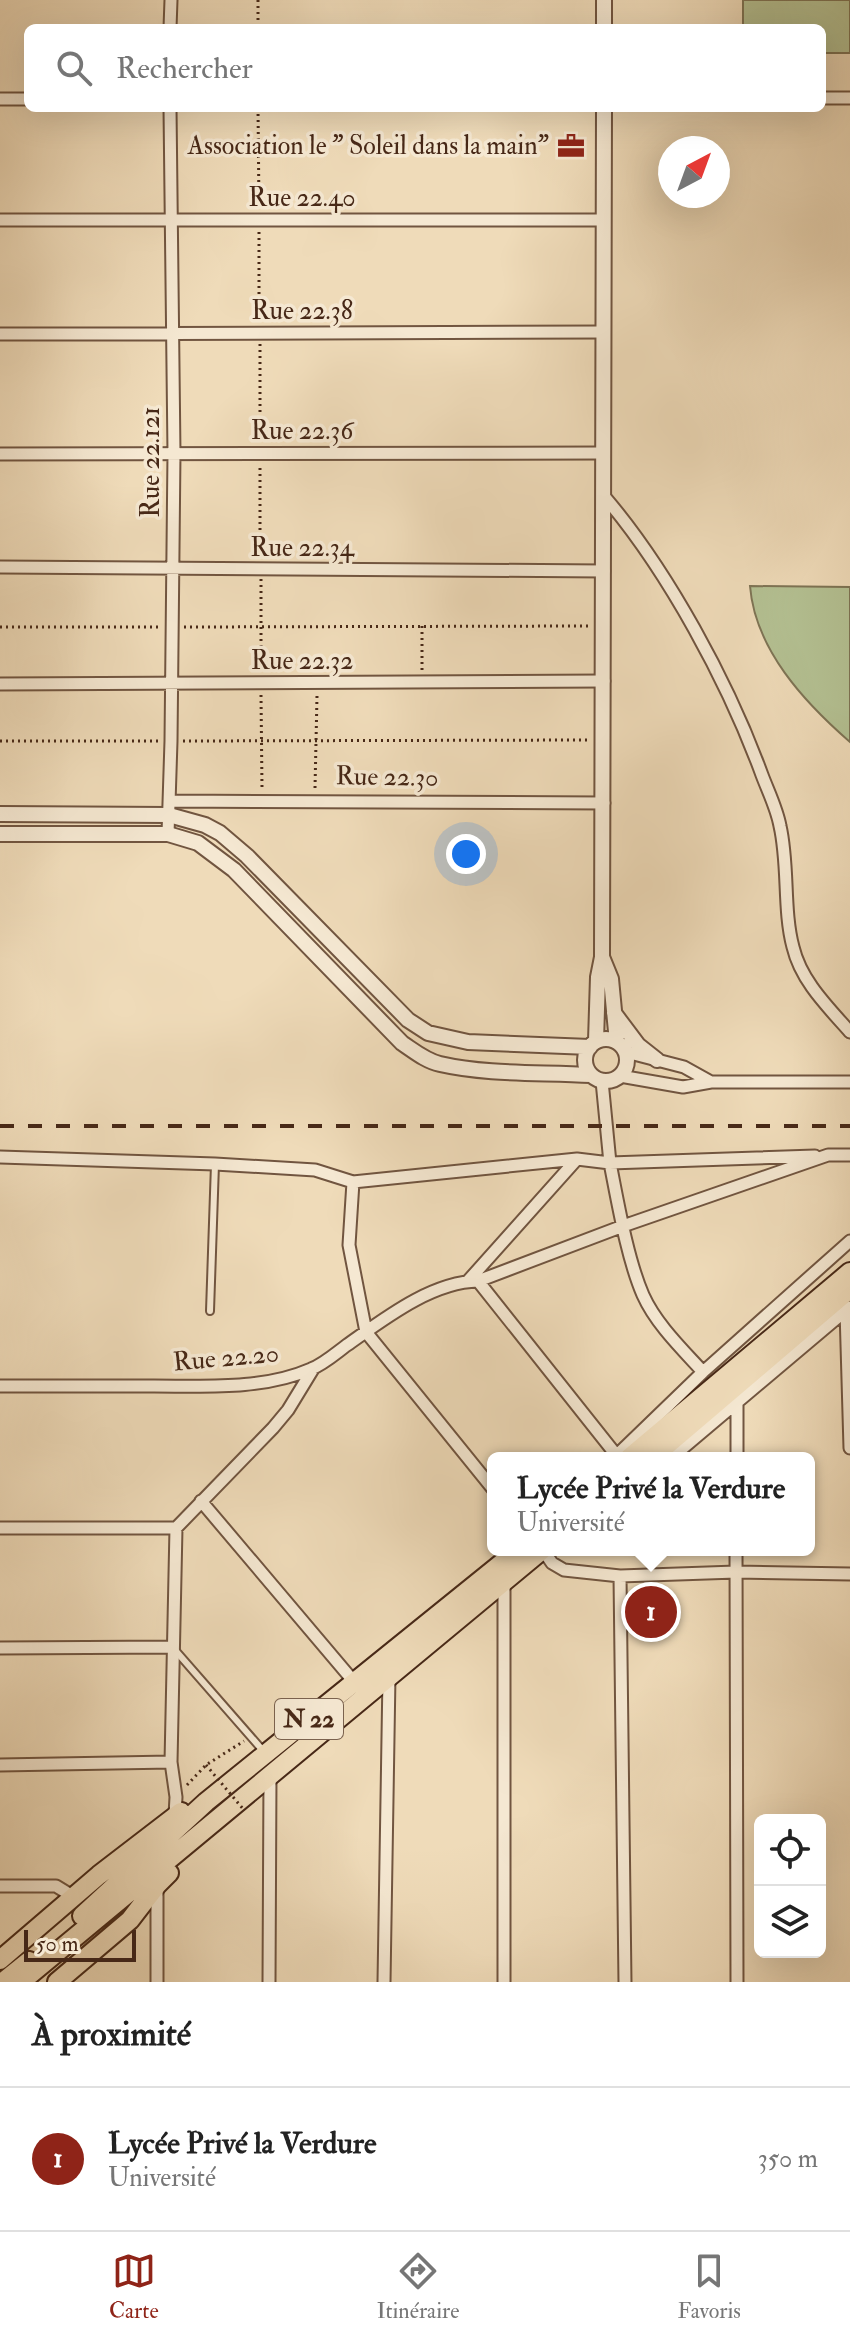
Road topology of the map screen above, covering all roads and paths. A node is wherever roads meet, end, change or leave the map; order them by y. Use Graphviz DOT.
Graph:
graph roads {
  1 [pos="171,0"];
  2 [pos="258,0"];
  3 [pos="604,0"];
  4 [pos="170,24"];
  5 [pos="258,24"];
  6 [pos="604,24"];
  7 [pos="826,98"];
  8 [pos="850,98"];
  9 [pos="0,99"];
  10 [pos="24,99"];
  11 [pos="170,112"];
  12 [pos="604,112"];
  13 [pos="0,220"];
  14 [pos="171,220"];
  15 [pos="604,220"];
  16 [pos="604,332"];
  17 [pos="0,334"];
  18 [pos="172,334"];
  19 [pos="174,453"];
  20 [pos="604,453"];
  21 [pos="0,454"];
  22 [pos="604,496"];
  23 [pos="0,567"];
  24 [pos="173,570"];
  25 [pos="604,571"];
  26 [pos="422,626"];
  27 [pos="603,626"];
  28 [pos="0,627"];
  29 [pos="171,627"];
  30 [pos="604,681"];
  31 [pos="317,682"];
  32 [pos="422,682"];
  33 [pos="171,683"];
  34 [pos="0,684"];
  35 [pos="604,740"];
  36 [pos="0,741"];
  37 [pos="171,741"];
  38 [pos="315,741"];
  39 [pos="315,800"];
  40 [pos="604,803"];
  41 [pos="169,808"];
  42 [pos="0,814"];
  43 [pos="0,834"];
  44 [pos="168,834"];
  45 [pos="602,957"];
  46 [pos="614,1013"];
  47 [pos="850,1032"];
  48 [pos="593,1044"];
  49 [pos="621,1047"];
  50 [pos="657,1060"];
  51 [pos="620,1076"];
  52 [pos="596,1078"];
  53 [pos="711,1082"];
  54 [pos="850,1082"];
  55 [pos="828,1155"];
  56 [pos="850,1155"];
  57 [pos="0,1157"];
  58 [pos="577,1159"];
  59 [pos="610,1163"];
  60 [pos="215,1164"];
  61 [pos="353,1182"];
  62 [pos="623,1226"];
  63 [pos="850,1241"];
  64 [pos="850,1272"];
  65 [pos="473,1281"];
  66 [pos="850,1289"];
  67 [pos="848,1309"];
  68 [pos="210,1311"];
  69 [pos="366,1332"];
  70 [pos="313,1369"];
  71 [pos="703,1372"];
  72 [pos="0,1386"];
  73 [pos="737,1403"];
  74 [pos="850,1448"];
  75 [pos="616,1452"];
  76 [pos="625,1452"];
  77 [pos="626,1452"];
  78 [pos="659,1452"];
  79 [pos="678,1452"];
  80 [pos="737,1452"];
  81 [pos="487,1482"];
  82 [pos="201,1501"];
  83 [pos="0,1528"];
  84 [pos="176,1528"];
  85 [pos="511,1556"];
  86 [pos="535,1556"];
  87 [pos="547,1556"];
  88 [pos="736,1556"];
  89 [pos="736,1572"];
  90 [pos="850,1574"];
  91 [pos="620,1576"];
  92 [pos="504,1582"];
  93 [pos="173,1647"];
  94 [pos="0,1648"];
  95 [pos="389,1676"];
  96 [pos="355,1683"];
  97 [pos="250,1736"];
  98 [pos="265,1754"];
  99 [pos="171,1762"];
  100 [pos="0,1765"];
  101 [pos="206,1765"];
  102 [pos="270,1774"];
  103 [pos="206,1802"];
  104 [pos="175,1806"];
  105 [pos="244,1810"];
  106 [pos="221,1818"];
  107 [pos="157,1885"];
  108 [pos="0,1886"];
  109 [pos="74,1897"];
  110 [pos="110,1900"];
  111 [pos="0,1960"];
  112 [pos="3,1982"];
  113 [pos="21,1982"];
  114 [pos="57,1982"];
  115 [pos="157,1982"];
  116 [pos="269,1982"];
  117 [pos="384,1982"];
  118 [pos="504,1982"];
  119 [pos="625,1982"];
  120 [pos="737,1982"];
  1 -- 4 [label="street"];
  2 -- 5 [label="path"];
  3 -- 6 [label="street"];
  7 -- 8 [label="street"];
  9 -- 10 [label="street"];
  11 -- 14 [label="street, Rue 22.121"];
  12 -- 15 [label="street"];
  13 -- 14 [label="street, Rue 22.40"];
  14 -- 15 [label="street, Rue 22.40"];
  14 -- 18 [label="street, Rue 22.121"];
  15 -- 16 [label="street"];
  16 -- 18 [label="street, Rue 22.38"];
  16 -- 20 [label="street"];
  17 -- 18 [label="street, Rue 22.38"];
  18 -- 19 [label="street, Rue 22.121"];
  19 -- 20 [label="street, Rue 22.36"];
  19 -- 21 [label="street, Rue 22.36"];
  19 -- 24 [label="street, Rue 22.121"];
  20 -- 22 [label="street"];
  22 -- 25 [label="street"];
  22 -- 47 [label="street"];
  23 -- 24 [label="street, Rue 22.34"];
  24 -- 25 [label="street, Rue 22.34"];
  24 -- 29 [label="street, Rue 22.121"];
  25 -- 27 [label="street"];
  26 -- 27 [label="path"];
  26 -- 29 [label="path"];
  26 -- 32 [label="path"];
  27 -- 30 [label="street"];
  28 -- 29 [label="path"];
  29 -- 33 [label="street, Rue 22.121"];
  30 -- 32 [label="street, Rue 22.32"];
  30 -- 35 [label="street"];
  31 -- 32 [label="street, Rue 22.32"];
  31 -- 33 [label="street, Rue 22.32"];
  31 -- 38 [label="path"];
  33 -- 34 [label="street, Rue 22.32"];
  33 -- 37 [label="street, Rue 22.121"];
  35 -- 38 [label="path"];
  35 -- 40 [label="street"];
  36 -- 37 [label="path"];
  37 -- 38 [label="path"];
  37 -- 41 [label="street, Rue 22.121"];
  38 -- 39 [label="path"];
  39 -- 40 [label="street, Rue 22.30"];
  39 -- 41 [label="street, Rue 22.30"];
  40 -- 45 [label="street"];
  41 -- 42 [label="street, Rue 22.30"];
  41 -- 44 [label="street, Rue 22.121"];
  41 -- 48 [label="street"];
  43 -- 44 [label="street"];
  44 -- 52 [label="street"];
  45 -- 46 [label="street"];
  45 -- 48 [label="street"];
  46 -- 49 [label="street"];
  46 -- 50 [label="street"];
  48 -- 49 [label="street"];
  48 -- 52 [label="street"];
  49 -- 50 [label="street"];
  49 -- 51 [label="street"];
  50 -- 53 [label="street"];
  51 -- 52 [label="street"];
  51 -- 53 [label="street"];
  52 -- 59 [label="street"];
  53 -- 54 [label="street"];
  55 -- 56 [label="street"];
  55 -- 59 [label="street"];
  55 -- 62 [label="street, Rue 22.20"];
  57 -- 60 [label="street"];
  58 -- 59 [label="street"];
  58 -- 61 [label="street"];
  58 -- 65 [label="street"];
  59 -- 62 [label="street"];
  60 -- 61 [label="street"];
  60 -- 68 [label="lane"];
  61 -- 69 [label="street"];
  62 -- 65 [label="street, Rue 22.20"];
  62 -- 71 [label="street"];
  63 -- 71 [label="street"];
  64 -- 77 [label="main road"];
  65 -- 69 [label="street, Rue 22.20"];
  65 -- 75 [label="street"];
  66 -- 78 [label="main road"];
  67 -- 73 [label="street"];
  67 -- 74 [label="street"];
  69 -- 70 [label="street, Rue 22.20"];
  69 -- 81 [label="street"];
  70 -- 72 [label="street, Rue 22.20"];
  70 -- 82 [label="street"];
  71 -- 76 [label="street"];
  73 -- 79 [label="street"];
  73 -- 80 [label="street"];
  82 -- 84 [label="street"];
  82 -- 96 [label="street"];
  83 -- 84 [label="street"];
  84 -- 93 [label="street"];
  85 -- 96 [label="main road, N 22"];
  86 -- 92 [label="main road, N 22"];
  87 -- 91 [label="street"];
  88 -- 89 [label="street"];
  89 -- 90 [label="street"];
  89 -- 91 [label="street"];
  89 -- 120 [label="street"];
  91 -- 119 [label="street"];
  92 -- 95 [label="main road, N 22"];
  92 -- 118 [label="street"];
  93 -- 94 [label="street"];
  93 -- 97 [label="lane"];
  93 -- 99 [label="street"];
  95 -- 102 [label="main road, N 22"];
  95 -- 117 [label="street"];
  96 -- 98 [label="main road, N 22"];
  97 -- 98 [label="lane"];
  97 -- 101 [label="path"];
  98 -- 103 [label="main road, N 22"];
  99 -- 100 [label="street"];
  99 -- 104 [label="street"];
  101 -- 104 [label="path"];
  101 -- 105 [label="path, bridge"];
  102 -- 106 [label="main road, N 22"];
  102 -- 116 [label="street"];
  103 -- 104 [label="main road"];
  103 -- 110 [label="main road, N 22"];
  104 -- 109 [label="main road"];
  106 -- 107 [label="main road"];
  106 -- 110 [label="main road, N 22"];
  107 -- 114 [label="main road"];
  107 -- 115 [label="street"];
  108 -- 109 [label="street"];
  109 -- 111 [label="main road"];
  110 -- 112 [label="main road, N 22"];
  110 -- 113 [label="main road, N 22"];
}
